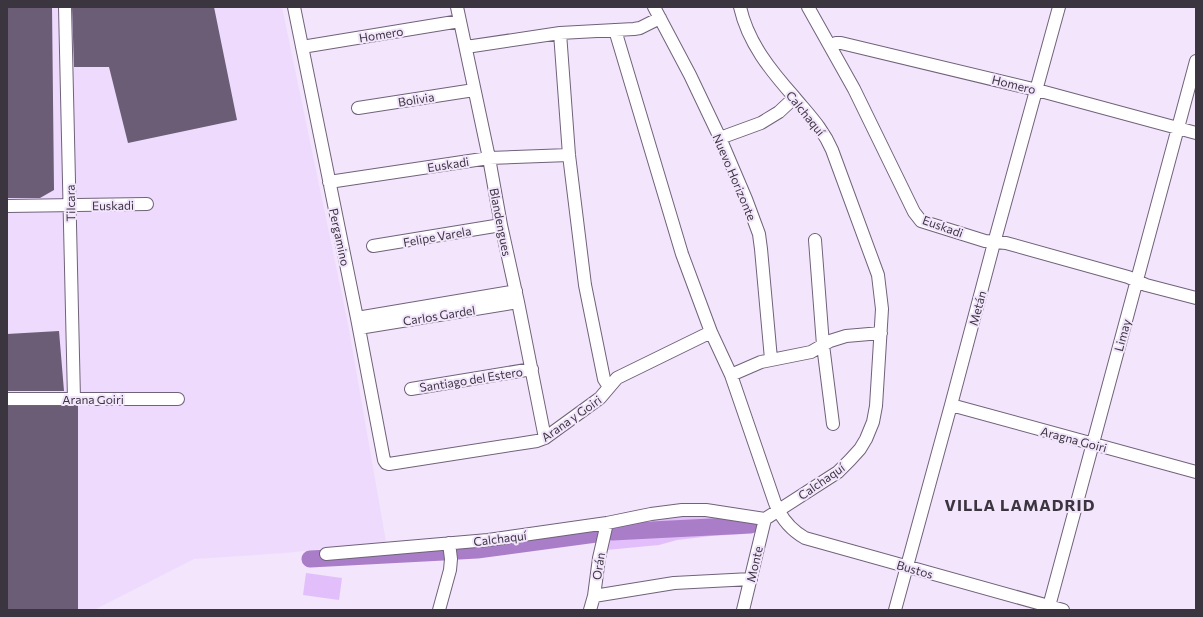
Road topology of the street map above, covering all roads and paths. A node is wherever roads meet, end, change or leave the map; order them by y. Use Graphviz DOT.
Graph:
graph roads {
  1 [pos="65,7"];
  2 [pos="294,7"];
  3 [pos="457,7"];
  4 [pos="740,7"];
  5 [pos="808,7"];
  6 [pos="1059,7"];
  7 [pos="657,12"];
  8 [pos="460,21"];
  9 [pos="615,30"];
  10 [pos="560,33"];
  11 [pos="831,46"];
  12 [pos="302,47"];
  13 [pos="466,47"];
  14 [pos="1196,61"];
  15 [pos="474,90"];
  16 [pos="1036,90"];
  17 [pos="794,98"];
  18 [pos="358,108"];
  19 [pos="1178,128"];
  20 [pos="1196,133"];
  21 [pos="720,138"];
  22 [pos="569,155"];
  23 [pos="489,158"];
  24 [pos="329,182"];
  25 [pos="147,204"];
  26 [pos="7,206"];
  27 [pos="70,206"];
  28 [pos="501,225"];
  29 [pos="815,240"];
  30 [pos="994,242"];
  31 [pos="373,246"];
  32 [pos="1136,280"];
  33 [pos="517,296"];
  34 [pos="1196,298"];
  35 [pos="358,323"];
  36 [pos="711,332"];
  37 [pos="881,334"];
  38 [pos="823,345"];
  39 [pos="771,359"];
  40 [pos="532,370"];
  41 [pos="730,375"];
  42 [pos="609,387"];
  43 [pos="411,389"];
  44 [pos="7,399"];
  45 [pos="74,399"];
  46 [pos="178,399"];
  47 [pos="952,405"];
  48 [pos="833,424"];
  49 [pos="545,438"];
  50 [pos="1093,444"];
  51 [pos="389,464"];
  52 [pos="1196,472"];
  53 [pos="778,511"];
  54 [pos="765,519"];
  55 [pos="607,523"];
  56 [pos="449,543"];
  57 [pos="326,554"];
  58 [pos="907,567"];
  59 [pos="750,579"];
  60 [pos="594,596"];
  61 [pos="1048,608"];
  62 [pos="439,610"];
  63 [pos="590,610"];
  64 [pos="743,610"];
  65 [pos="895,610"];
  66 [pos="1063,610"];
  1 -- 27 [label="street, Tilcara"];
  2 -- 12 [label="street, Pergamino"];
  3 -- 8 [label="street, Blandengues"];
  4 -- 17 [label="street, Calchaquí"];
  5 -- 11 [label="street, Euskadi"];
  6 -- 16 [label="street, Metán"];
  7 -- 9 [label="street"];
  7 -- 21 [label="street, Nuevo Horizonte"];
  8 -- 12 [label="street, Homero"];
  8 -- 13 [label="street, Blandengues"];
  9 -- 10 [label="street"];
  9 -- 36 [label="street, Bustos"];
  10 -- 13 [label="street"];
  10 -- 22 [label="street"];
  11 -- 16 [label="street, Homero"];
  11 -- 30 [label="street, Euskadi"];
  12 -- 24 [label="street, Pergamino"];
  13 -- 15 [label="street, Blandengues"];
  14 -- 19 [label="street, Limay"];
  15 -- 18 [label="street, Bolivia"];
  15 -- 23 [label="street, Blandengues"];
  16 -- 19 [label="street, Homero"];
  16 -- 30 [label="street, Metán"];
  17 -- 21 [label="street"];
  17 -- 37 [label="street, Calchaquí"];
  19 -- 20 [label="street, Homero"];
  19 -- 32 [label="street, Limay"];
  21 -- 39 [label="street, Nuevo Horizonte"];
  22 -- 23 [label="street, Euskadi"];
  22 -- 42 [label="street"];
  23 -- 24 [label="street, Euskadi"];
  23 -- 28 [label="street, Blandengues"];
  24 -- 35 [label="street, Pergamino"];
  25 -- 27 [label="street, Euskadi"];
  26 -- 27 [label="street, Euskadi"];
  27 -- 45 [label="street, Tilcara"];
  28 -- 31 [label="street, Felipe Varela"];
  28 -- 33 [label="street, Blandengues"];
  29 -- 38 [label="street"];
  30 -- 32 [label="street, Euskadi"];
  30 -- 47 [label="street, Metán"];
  32 -- 34 [label="street, Euskadi"];
  32 -- 50 [label="street, Limay"];
  33 -- 35 [label="street, Carlos Gardel"];
  33 -- 40 [label="street, Blandengues"];
  35 -- 51 [label="street, Pergamino"];
  36 -- 41 [label="street, Bustos"];
  36 -- 42 [label="street, Arana y Goiri"];
  37 -- 38 [label="street"];
  37 -- 53 [label="street, Calchaquí"];
  38 -- 39 [label="street"];
  38 -- 48 [label="street"];
  39 -- 41 [label="street"];
  40 -- 43 [label="street, Santiago del Estero"];
  40 -- 49 [label="street, Blandengues"];
  41 -- 53 [label="street, Bustos"];
  42 -- 49 [label="street, Arana y Goiri"];
  44 -- 45 [label="street, Arana Goiri"];
  45 -- 46 [label="street, Arana Goiri"];
  47 -- 50 [label="street, Aragna Goiri"];
  47 -- 58 [label="street, Metán"];
  49 -- 51 [label="street, Arana y Goiri"];
  50 -- 52 [label="street, Aragna Goiri"];
  50 -- 61 [label="street, Limay"];
  53 -- 54 [label="street, Calchaquí"];
  53 -- 58 [label="street, Bustos"];
  54 -- 55 [label="street, Calchaquí"];
  54 -- 59 [label="street, Monte"];
  55 -- 56 [label="street, Calchaquí"];
  55 -- 60 [label="street, Orán"];
  56 -- 57 [label="street, Calchaquí"];
  56 -- 62 [label="street"];
  58 -- 61 [label="street, Bustos"];
  58 -- 65 [label="street, Metán"];
  59 -- 60 [label="street"];
  59 -- 64 [label="street, Monte"];
  60 -- 63 [label="street, Orán"];
  61 -- 66 [label="street, Bustos"];
}
